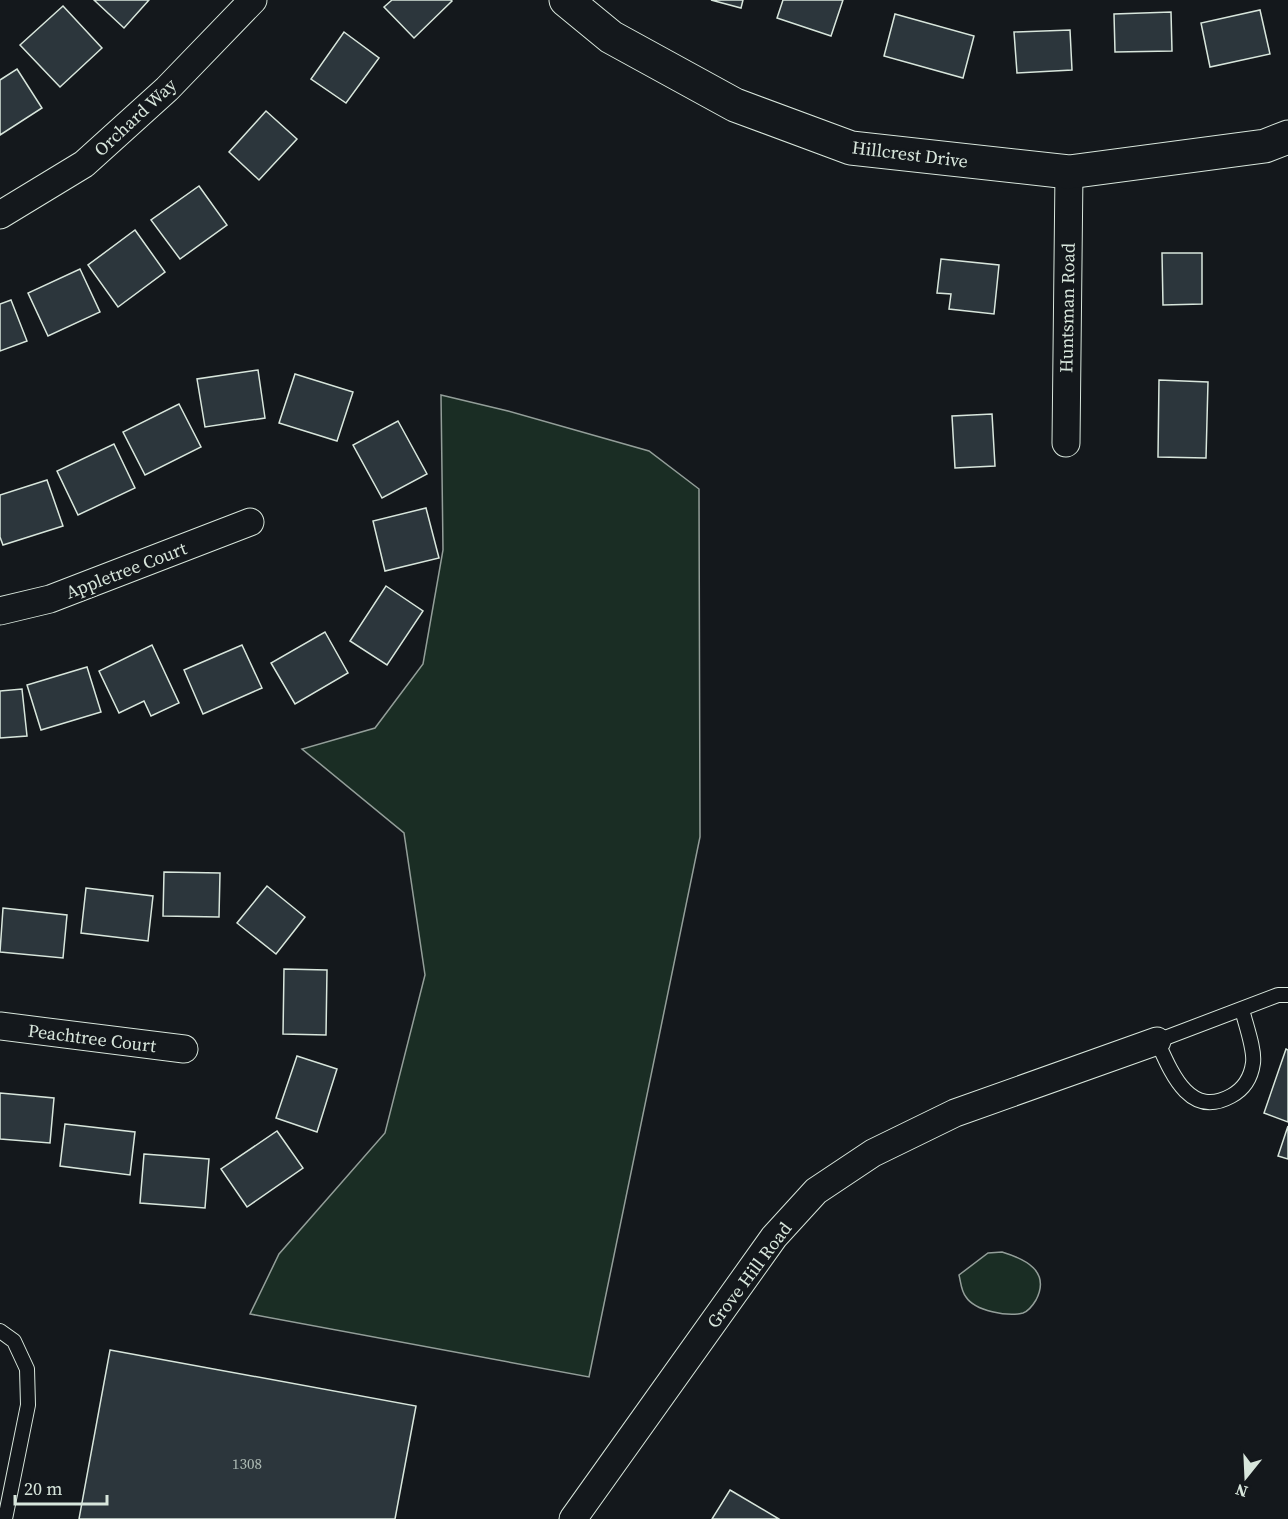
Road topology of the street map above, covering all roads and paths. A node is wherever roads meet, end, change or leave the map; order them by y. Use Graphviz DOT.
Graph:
graph roads {
  1 [pos="253,0"];
  2 [pos="566,0"];
  3 [pos="1288,137"];
  4 [pos="1069,172"];
  5 [pos="0,215"];
  6 [pos="1066,443"];
  7 [pos="250,522"];
  8 [pos="0,611"];
  9 [pos="1288,995"];
  10 [pos="1242,1009"];
  11 [pos="0,1026"];
  12 [pos="1157,1041"];
  13 [pos="184,1049"];
  14 [pos="0,1331"];
  15 [pos="5,1519"];
  16 [pos="573,1519"];
  1 -- 5 [label="street, Orchard Way"];
  2 -- 4 [label="street, Hillcrest Drive"];
  3 -- 4 [label="street, Hillcrest Drive"];
  4 -- 6 [label="street, Huntsman Road"];
  7 -- 8 [label="street, Appletree Court"];
  9 -- 10 [label="lane"];
  10 -- 12 [label="lane"];
  10 -- 12 [label="lane"];
  11 -- 13 [label="street, Peachtree Court"];
  12 -- 16 [label="street, Grove Hill Road"];
  14 -- 15 [label="lane"];
}
